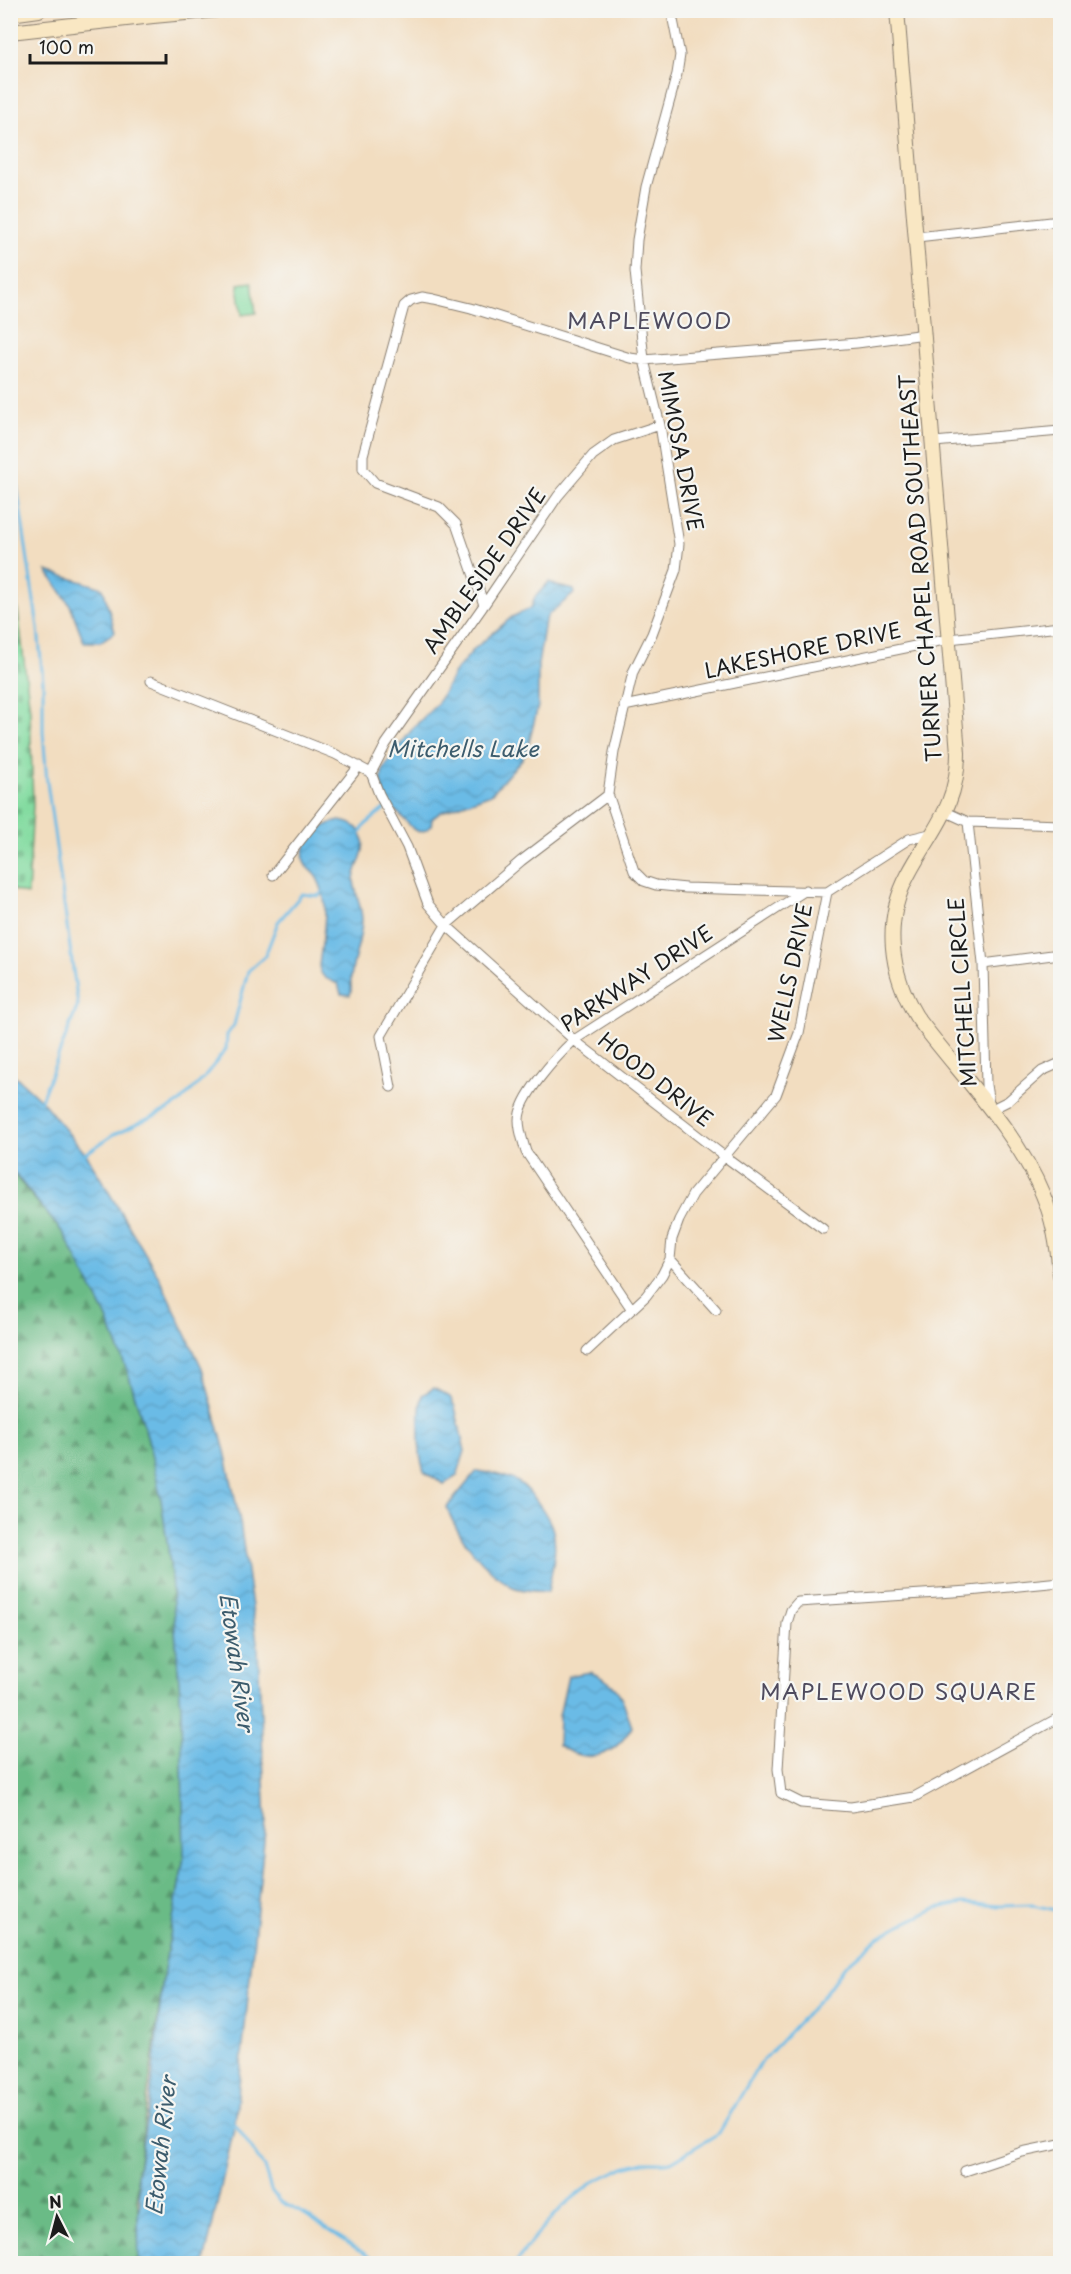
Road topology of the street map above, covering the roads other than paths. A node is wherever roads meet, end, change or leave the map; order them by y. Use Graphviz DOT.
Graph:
graph roads {
  1 [pos="39,10"];
  2 [pos="218,10"];
  3 [pos="671,10"];
  4 [pos="897,10"];
  5 [pos="10,14"];
  6 [pos="10,32"];
  7 [pos="1060,221"];
  8 [pos="917,237"];
  9 [pos="925,334"];
  10 [pos="644,360"];
  11 [pos="660,425"];
  12 [pos="1060,431"];
  13 [pos="934,442"];
  14 [pos="484,605"];
  15 [pos="1060,627"];
  16 [pos="949,639"];
  17 [pos="151,681"];
  18 [pos="624,706"];
  19 [pos="358,766"];
  20 [pos="371,773"];
  21 [pos="608,795"];
  22 [pos="946,812"];
  23 [pos="968,822"];
  24 [pos="1060,825"];
  25 [pos="934,833"];
  26 [pos="273,874"];
  27 [pos="806,890"];
  28 [pos="827,892"];
  29 [pos="446,925"];
  30 [pos="1060,954"];
  31 [pos="983,964"];
  32 [pos="574,1040"];
  33 [pos="1060,1063"];
  34 [pos="391,1087"];
  35 [pos="990,1110"];
  36 [pos="724,1156"];
  37 [pos="823,1229"];
  38 [pos="670,1259"];
  39 [pos="1060,1275"];
  40 [pos="631,1308"];
  41 [pos="716,1310"];
  42 [pos="587,1351"];
  43 [pos="1060,1582"];
  44 [pos="1060,1717"];
  45 [pos="1060,2144"];
  46 [pos="965,2170"];
  1 -- 5 [label="street"];
  2 -- 6 [label="street"];
  3 -- 10 [label="street, MIMOSA DRIVE"];
  4 -- 8 [label="street, TURNER CHAPEL ROAD SOUTHEAST"];
  7 -- 8 [label="street"];
  8 -- 9 [label="street, TURNER CHAPEL ROAD SOUTHEAST"];
  9 -- 10 [label="street"];
  9 -- 13 [label="street, TURNER CHAPEL ROAD SOUTHEAST"];
  10 -- 11 [label="street, MIMOSA DRIVE"];
  10 -- 14 [label="street"];
  11 -- 14 [label="street, AMBLESIDE DRIVE"];
  11 -- 18 [label="street, MIMOSA DRIVE"];
  12 -- 13 [label="street"];
  13 -- 16 [label="street, TURNER CHAPEL ROAD SOUTHEAST"];
  14 -- 20 [label="street, AMBLESIDE DRIVE"];
  15 -- 16 [label="street, LAKESHORE DRIVE"];
  16 -- 18 [label="street, LAKESHORE DRIVE"];
  16 -- 22 [label="street, TURNER CHAPEL ROAD SOUTHEAST"];
  17 -- 19 [label="street"];
  18 -- 21 [label="street, MIMOSA DRIVE"];
  19 -- 20 [label="street"];
  19 -- 26 [label="street"];
  20 -- 29 [label="street"];
  21 -- 27 [label="street, MIMOSA DRIVE"];
  21 -- 29 [label="street"];
  22 -- 23 [label="street"];
  22 -- 25 [label="street, TURNER CHAPEL ROAD SOUTHEAST"];
  23 -- 24 [label="street"];
  23 -- 31 [label="street, MITCHELL CIRCLE"];
  25 -- 28 [label="street"];
  25 -- 35 [label="street, TURNER CHAPEL ROAD SOUTHEAST"];
  27 -- 28 [label="street, MIMOSA DRIVE"];
  27 -- 32 [label="street, PARKWAY DRIVE"];
  28 -- 36 [label="street, WELLS DRIVE"];
  29 -- 32 [label="street, HOOD DRIVE"];
  29 -- 34 [label="street"];
  30 -- 31 [label="street"];
  31 -- 35 [label="street, MITCHELL CIRCLE"];
  32 -- 36 [label="street, HOOD DRIVE"];
  32 -- 40 [label="street, PARKWAY DRIVE"];
  33 -- 35 [label="street, MITCHELL CIRCLE"];
  35 -- 39 [label="street, TURNER CHAPEL ROAD SOUTHEAST"];
  36 -- 37 [label="street, HOOD DRIVE"];
  36 -- 38 [label="street, WELLS DRIVE"];
  38 -- 40 [label="street, WELLS DRIVE"];
  38 -- 41 [label="street"];
  40 -- 42 [label="street, WELLS DRIVE"];
  43 -- 44 [label="street"];
  45 -- 46 [label="street"];
}
